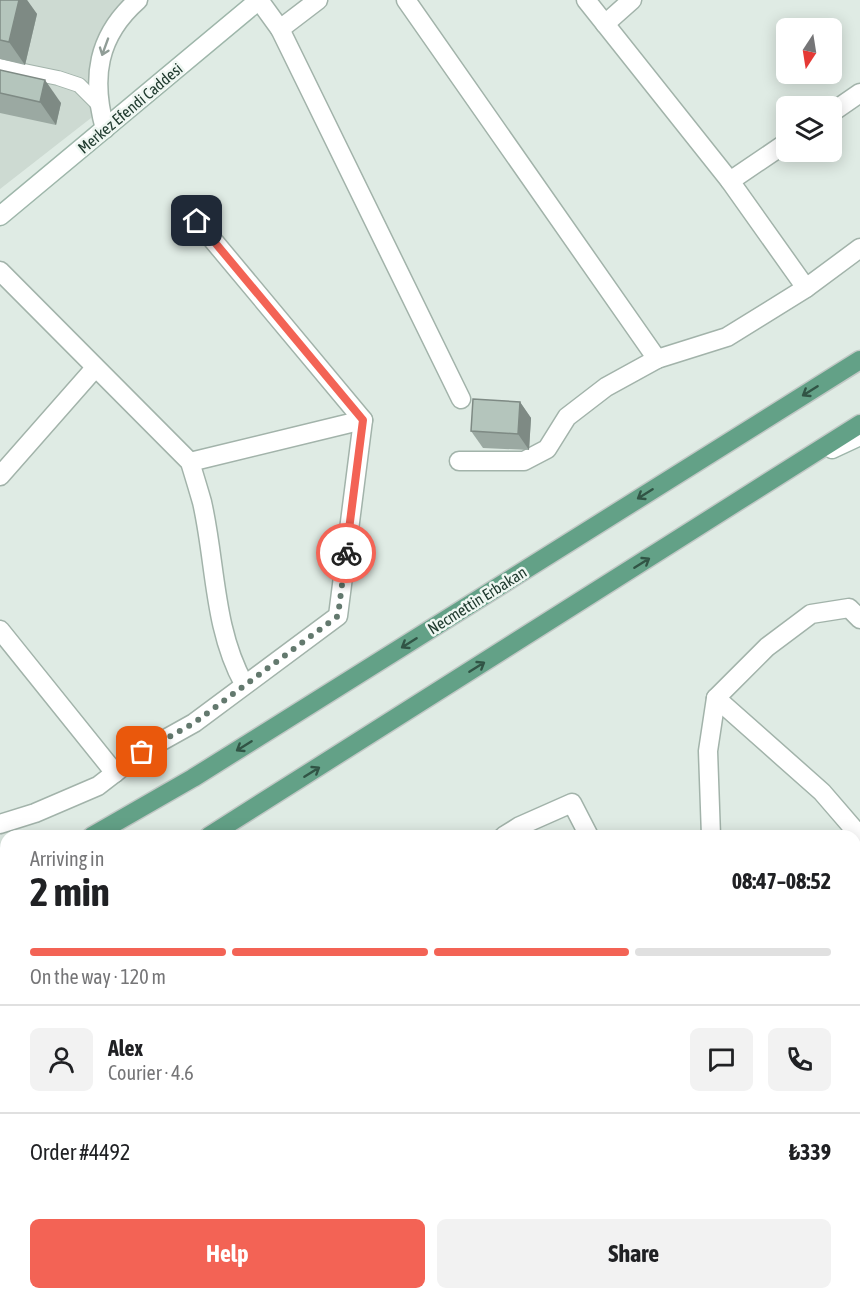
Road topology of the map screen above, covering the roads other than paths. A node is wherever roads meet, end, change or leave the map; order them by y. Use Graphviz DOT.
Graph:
graph roads {
  1 [pos="138,0"];
  2 [pos="259,0"];
  3 [pos="318,0"];
  4 [pos="406,0"];
  5 [pos="586,0"];
  6 [pos="632,0"];
  7 [pos="605,24"];
  8 [pos="280,29"];
  9 [pos="0,66"];
  10 [pos="860,93"];
  11 [pos="98,104"];
  12 [pos="842,105"];
  13 [pos="105,129"];
  14 [pos="776,150"];
  15 [pos="730,181"];
  16 [pos="0,216"];
  17 [pos="197,221"];
  18 [pos="860,248"];
  19 [pos="0,271"];
  20 [pos="806,288"];
  21 [pos="657,359"];
  22 [pos="860,360"];
  23 [pos="95,368"];
  24 [pos="461,399"];
  25 [pos="363,420"];
  26 [pos="860,424"];
  27 [pos="860,436"];
  28 [pos="459,461"];
  29 [pos="190,462"];
  30 [pos="790,468"];
  31 [pos="0,476"];
  32 [pos="856,608"];
  33 [pos="0,630"];
  34 [pos="244,684"];
  35 [pos="716,698"];
  36 [pos="115,773"];
  37 [pos="0,824"];
  38 [pos="103,830"];
  39 [pos="218,830"];
  40 [pos="514,830"];
  41 [pos="586,830"];
  42 [pos="711,830"];
  43 [pos="855,830"];
  1 -- 11 [label="street, one-way"];
  2 -- 8 [label="street"];
  2 -- 13 [label="street, Merkez Efendi Caddesi"];
  3 -- 8 [label="street"];
  4 -- 21 [label="street"];
  5 -- 7 [label="street"];
  6 -- 7 [label="street"];
  7 -- 15 [label="street"];
  8 -- 24 [label="street"];
  9 -- 11 [label="lane"];
  10 -- 12 [label="street"];
  11 -- 13 [label="street"];
  13 -- 16 [label="street, Merkez Efendi Caddesi"];
  14 -- 15 [label="street"];
  15 -- 20 [label="street"];
  17 -- 25 [label="street"];
  18 -- 20 [label="street"];
  19 -- 23 [label="street"];
  20 -- 21 [label="street"];
  21 -- 28 [label="street"];
  22 -- 38 [label="main road, Necmettin Erbakan, one-way"];
  23 -- 29 [label="street"];
  23 -- 31 [label="street"];
  25 -- 29 [label="street"];
  25 -- 34 [label="street"];
  26 -- 30 [label="main road"];
  27 -- 30 [label="street"];
  29 -- 34 [label="street"];
  39 -- 30 [label="main road, one-way"];
  32 -- 35 [label="street"];
  33 -- 36 [label="street"];
  34 -- 36 [label="street"];
  35 -- 42 [label="street"];
  35 -- 43 [label="street"];
  36 -- 37 [label="street"];
  40 -- 41 [label="street"];
}
